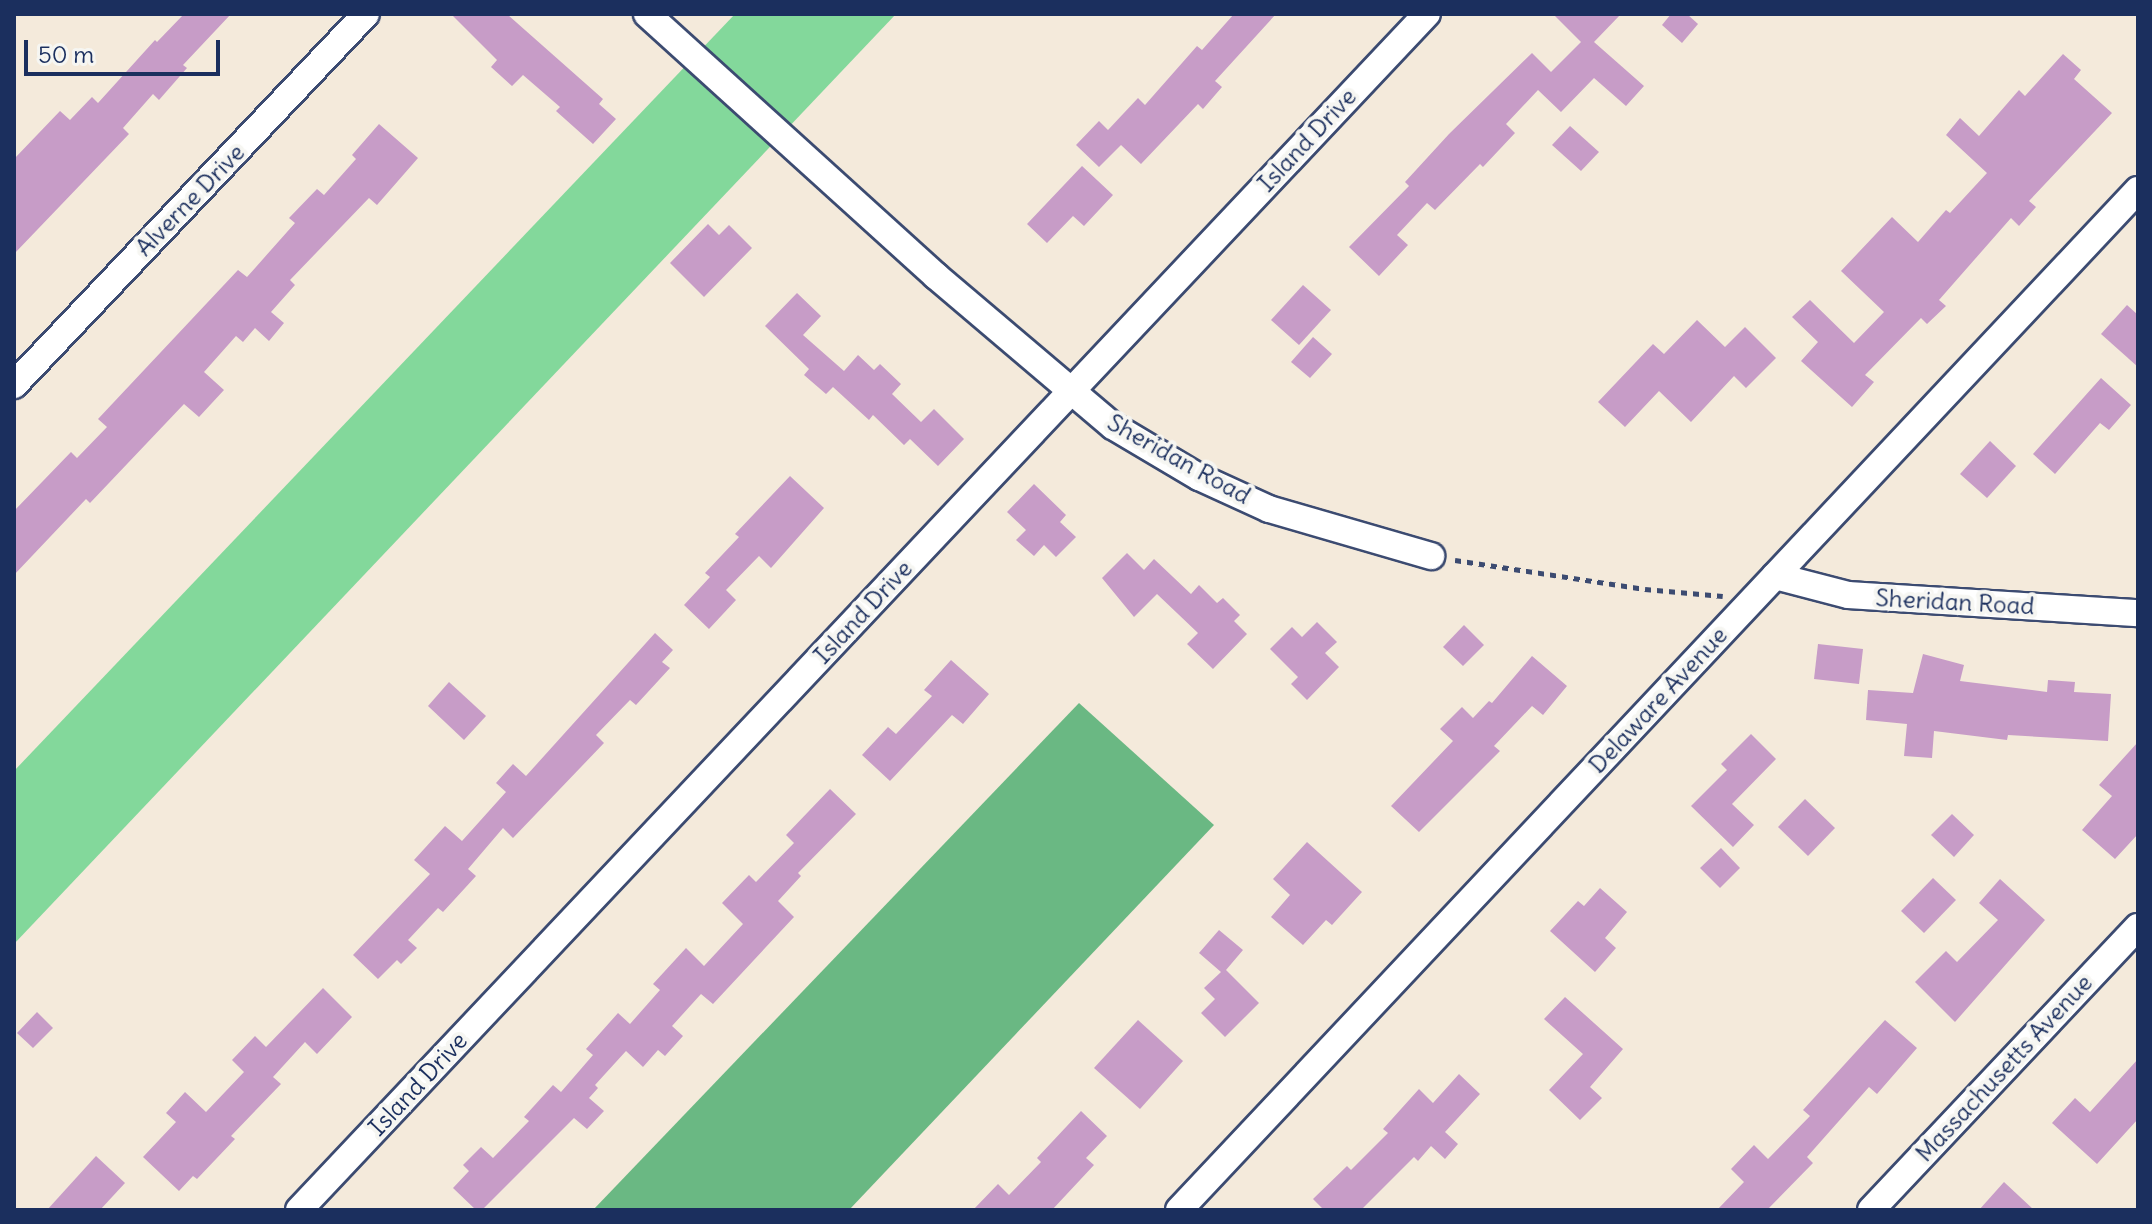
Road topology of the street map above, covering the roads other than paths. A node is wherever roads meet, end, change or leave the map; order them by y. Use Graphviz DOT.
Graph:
graph roads {
  1 [pos="366,14"];
  2 [pos="647,14"];
  3 [pos="1427,14"];
  4 [pos="2138,190"];
  5 [pos="14,385"];
  6 [pos="1071,391"];
  7 [pos="1431,556"];
  8 [pos="1775,576"];
  9 [pos="2138,613"];
  10 [pos="2138,927"];
  11 [pos="299,1210"];
  12 [pos="1179,1210"];
  13 [pos="1871,1210"];
  1 -- 5 [label="street, Alverne Drive"];
  2 -- 6 [label="street, Sheridan Road"];
  3 -- 6 [label="street, Island Drive"];
  4 -- 8 [label="street, Delaware Avenue"];
  6 -- 7 [label="street, Sheridan Road"];
  6 -- 11 [label="street, Island Drive"];
  8 -- 9 [label="street, Sheridan Road"];
  8 -- 12 [label="street, Delaware Avenue"];
  10 -- 13 [label="street, Massachusetts Avenue"];
}
